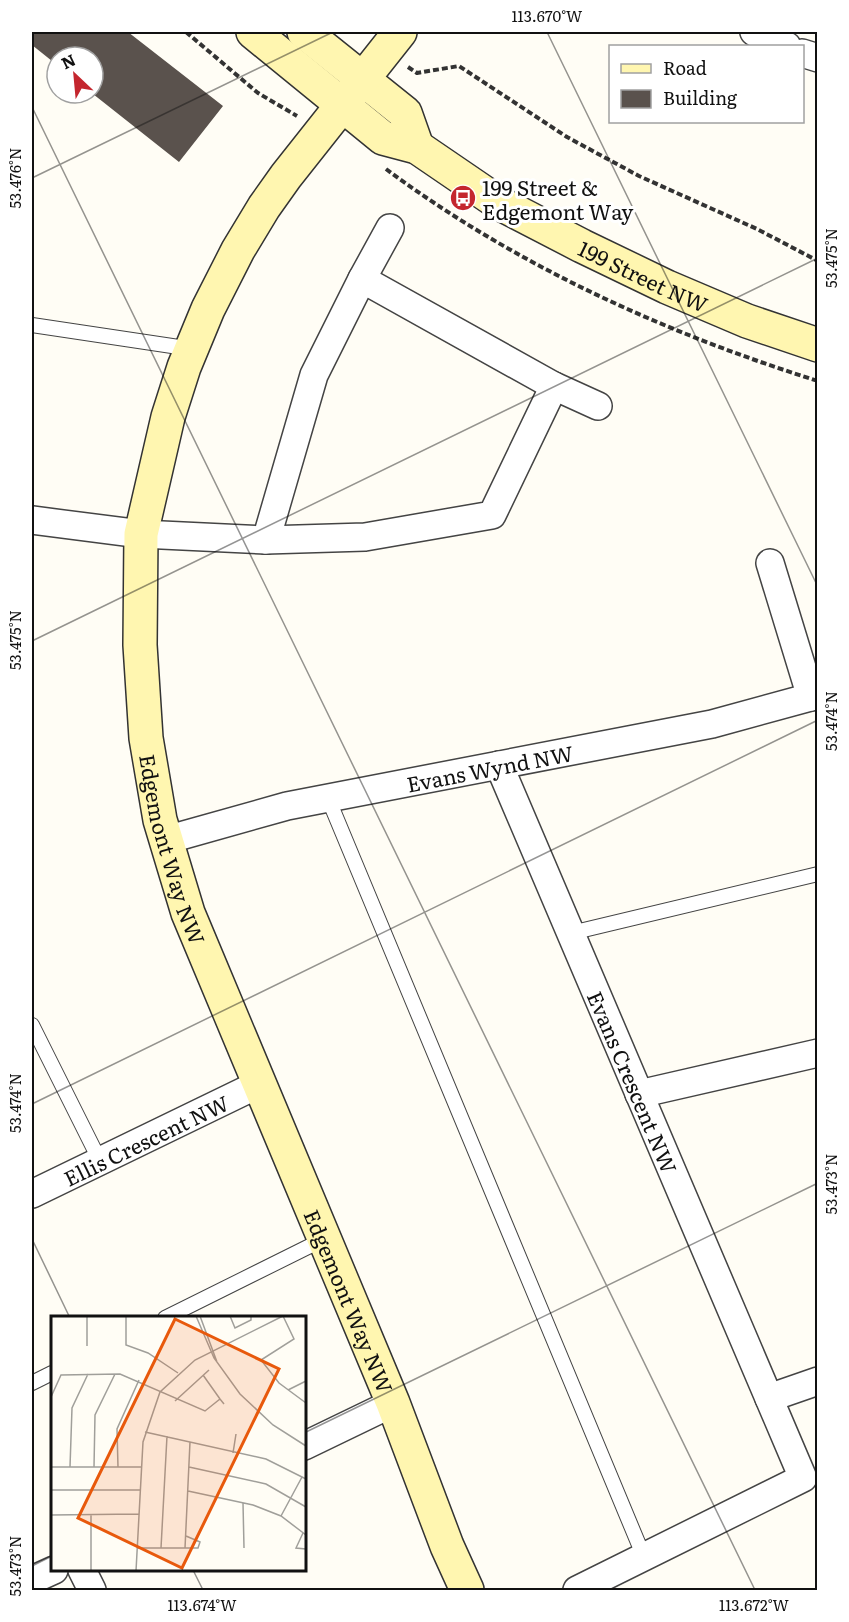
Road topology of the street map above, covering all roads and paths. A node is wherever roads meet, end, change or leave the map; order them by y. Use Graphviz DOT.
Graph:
graph roads {
  1 [pos="253,32"];
  2 [pos="304,32"];
  3 [pos="754,32"];
  4 [pos="393,40"];
  5 [pos="785,45"];
  6 [pos="363,80"];
  7 [pos="342,105"];
  8 [pos="417,147"];
  9 [pos="390,228"];
  10 [pos="818,261"];
  11 [pos="362,279"];
  12 [pos="32,325"];
  13 [pos="818,345"];
  14 [pos="192,349"];
  15 [pos="554,386"];
  16 [pos="598,406"];
  17 [pos="32,520"];
  18 [pos="141,534"];
  19 [pos="266,540"];
  20 [pos="770,563"];
  21 [pos="814,696"];
  22 [pos="499,765"];
  23 [pos="328,798"];
  24 [pos="166,840"];
  25 [pos="818,874"];
  26 [pos="571,933"];
  27 [pos="32,1025"];
  28 [pos="818,1053"];
  29 [pos="259,1084"];
  30 [pos="639,1094"];
  31 [pos="100,1161"];
  32 [pos="32,1194"];
  33 [pos="324,1239"];
  34 [pos="167,1316"];
  35 [pos="51,1374"];
  36 [pos="818,1381"];
  37 [pos="32,1383"];
  38 [pos="769,1398"];
  39 [pos="393,1403"];
  40 [pos="306,1445"];
  41 [pos="810,1476"];
  42 [pos="644,1557"];
  43 [pos="51,1570"];
  44 [pos="83,1571"];
  45 [pos="32,1580"];
  46 [pos="92,1590"];
  47 [pos="467,1590"];
  48 [pos="577,1590"];
  1 -- 7 [label="street, 199 Street NW"];
  2 -- 6 [label="street"];
  3 -- 5 [label="street"];
  4 -- 6 [label="street, Edgemont Way NW"];
  4 -- 10 [label="path"];
  6 -- 7 [label="street, Edgemont Way NW"];
  6 -- 8 [label="street"];
  7 -- 8 [label="street, 199 Street NW"];
  7 -- 14 [label="street, Edgemont Way NW"];
  8 -- 13 [label="street, 199 Street NW"];
  9 -- 11 [label="street"];
  11 -- 15 [label="street"];
  11 -- 19 [label="street"];
  12 -- 14 [label="lane"];
  14 -- 18 [label="street, Edgemont Way NW"];
  15 -- 16 [label="street"];
  15 -- 19 [label="street"];
  17 -- 18 [label="street"];
  18 -- 19 [label="street"];
  18 -- 24 [label="street, Edgemont Way NW"];
  20 -- 21 [label="street, Evans Wynd NW"];
  21 -- 22 [label="street, Evans Wynd NW"];
  22 -- 23 [label="street, Evans Wynd NW"];
  22 -- 26 [label="street, Evans Crescent NW"];
  23 -- 24 [label="street, Evans Wynd NW"];
  23 -- 42 [label="lane"];
  24 -- 29 [label="street, Edgemont Way NW"];
  25 -- 26 [label="lane"];
  26 -- 30 [label="street, Evans Crescent NW"];
  27 -- 31 [label="lane"];
  28 -- 30 [label="street"];
  29 -- 31 [label="street, Ellis Crescent NW"];
  29 -- 33 [label="street, Edgemont Way NW"];
  30 -- 38 [label="street, Evans Crescent NW"];
  31 -- 32 [label="street, Ellis Crescent NW"];
  33 -- 34 [label="lane"];
  33 -- 39 [label="street, Edgemont Way NW"];
  35 -- 37 [label="lane"];
  36 -- 38 [label="street"];
  38 -- 41 [label="street, Evans Crescent NW"];
  39 -- 40 [label="street"];
  39 -- 47 [label="street, Edgemont Way NW"];
  41 -- 42 [label="street, Evans Crescent NW"];
  42 -- 48 [label="street, Evans Crescent NW"];
  43 -- 45 [label="street"];
  44 -- 46 [label="street"];
}
